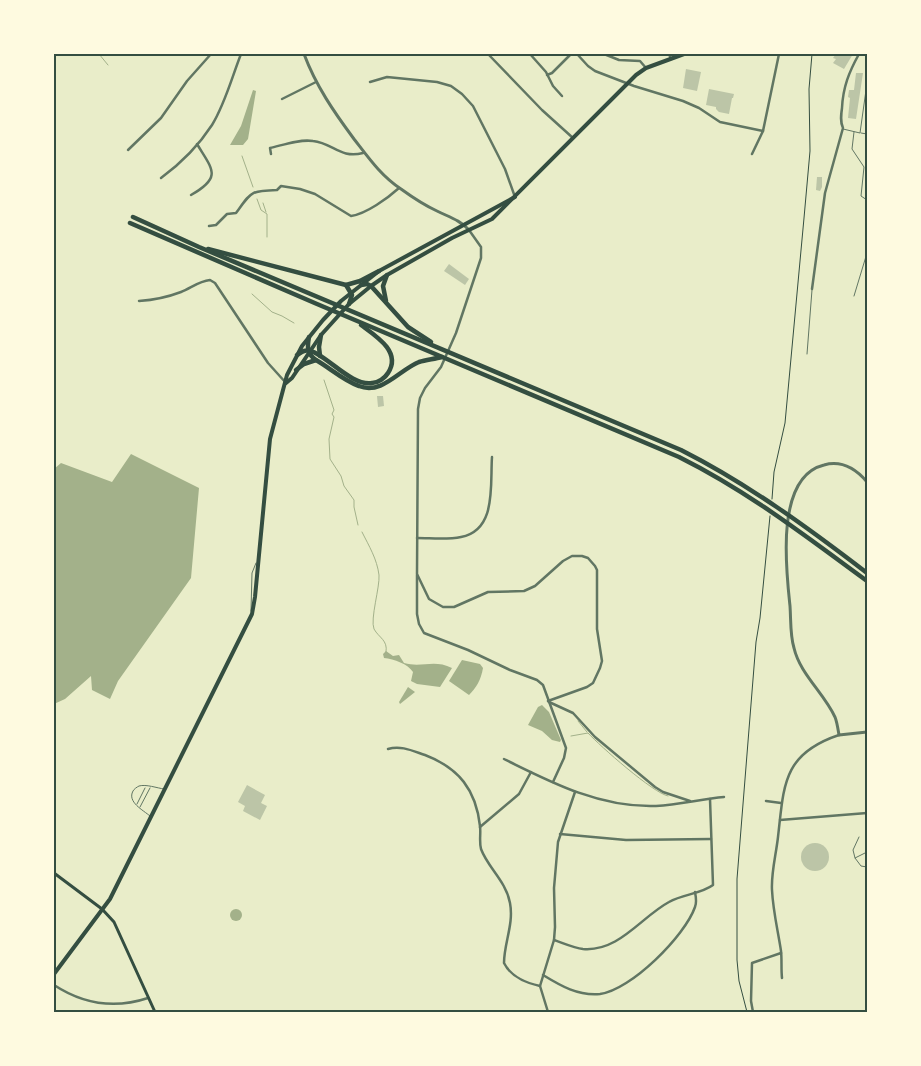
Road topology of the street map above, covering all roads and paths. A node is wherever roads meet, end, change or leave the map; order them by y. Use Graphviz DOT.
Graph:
graph roads {
  1 [pos="211,54"];
  2 [pos="241,54"];
  3 [pos="304,54"];
  4 [pos="488,54"];
  5 [pos="530,54"];
  6 [pos="571,54"];
  7 [pos="577,54"];
  8 [pos="604,54"];
  9 [pos="684,54"];
  10 [pos="779,54"];
  11 [pos="812,54"];
  12 [pos="859,54"];
  13 [pos="670,56"];
  14 [pos="646,68"];
  15 [pos="548,75"];
  16 [pos="316,82"];
  17 [pos="370,82"];
  18 [pos="628,83"];
  19 [pos="867,83"];
  20 [pos="562,96"];
  21 [pos="282,99"];
  22 [pos="843,128"];
  23 [pos="763,131"];
  24 [pos="854,132"];
  25 [pos="860,133"];
  26 [pos="867,134"];
  27 [pos="573,138"];
  28 [pos="197,144"];
  29 [pos="128,150"];
  30 [pos="363,153"];
  31 [pos="271,154"];
  32 [pos="752,154"];
  33 [pos="161,178"];
  34 [pos="399,188"];
  35 [pos="192,195"];
  36 [pos="515,196"];
  37 [pos="867,200"];
  38 [pos="133,217"];
  39 [pos="130,223"];
  40 [pos="464,224"];
  41 [pos="209,226"];
  42 [pos="469,230"];
  43 [pos="199,247"];
  44 [pos="867,253"];
  45 [pos="379,271"];
  46 [pos="387,275"];
  47 [pos="346,285"];
  48 [pos="361,285"];
  49 [pos="370,286"];
  50 [pos="812,289"];
  51 [pos="351,292"];
  52 [pos="854,296"];
  53 [pos="139,301"];
  54 [pos="349,304"];
  55 [pos="388,305"];
  56 [pos="354,320"];
  57 [pos="320,335"];
  58 [pos="309,337"];
  59 [pos="308,351"];
  60 [pos="444,351"];
  61 [pos="807,354"];
  62 [pos="297,355"];
  63 [pos="320,356"];
  64 [pos="442,357"];
  65 [pos="316,360"];
  66 [pos="296,370"];
  67 [pos="286,383"];
  68 [pos="492,457"];
  69 [pos="867,482"];
  70 [pos="772,500"];
  71 [pos="771,510"];
  72 [pos="417,538"];
  73 [pos="867,573"];
  74 [pos="417,574"];
  75 [pos="867,581"];
  76 [pos="548,701"];
  77 [pos="867,732"];
  78 [pos="838,735"];
  79 [pos="388,749"];
  80 [pos="504,759"];
  81 [pos="531,772"];
  82 [pos="553,782"];
  83 [pos="146,786"];
  84 [pos="150,788"];
  85 [pos="164,789"];
  86 [pos="575,792"];
  87 [pos="724,797"];
  88 [pos="710,799"];
  89 [pos="690,801"];
  90 [pos="766,801"];
  91 [pos="781,803"];
  92 [pos="136,805"];
  93 [pos="140,808"];
  94 [pos="867,813"];
  95 [pos="151,816"];
  96 [pos="780,820"];
  97 [pos="480,827"];
  98 [pos="560,834"];
  99 [pos="858,838"];
  100 [pos="712,840"];
  101 [pos="867,852"];
  102 [pos="855,858"];
  103 [pos="867,867"];
  104 [pos="54,873"];
  105 [pos="695,892"];
  106 [pos="102,909"];
  107 [pos="554,940"];
  108 [pos="781,953"];
  109 [pos="54,974"];
  110 [pos="543,975"];
  111 [pos="782,978"];
  112 [pos="54,985"];
  113 [pos="540,986"];
  114 [pos="148,998"];
  115 [pos="155,1012"];
  116 [pos="548,1012"];
  117 [pos="747,1012"];
  118 [pos="753,1012"];
  1 -- 29 [label="street"];
  2 -- 28 [label="street"];
  3 -- 16 [label="street"];
  4 -- 27 [label="street"];
  5 -- 15 [label="street"];
  6 -- 15 [label="street"];
  7 -- 18 [label="street"];
  8 -- 14 [label="street"];
  9 -- 13 [label="main road"];
  10 -- 23 [label="street"];
  11 -- 70 [label="path"];
  12 -- 22 [label="street"];
  13 -- 14 [label="main road"];
  14 -- 18 [label="main road"];
  15 -- 20 [label="street"];
  16 -- 21 [label="street"];
  16 -- 30 [label="street"];
  17 -- 36 [label="street"];
  18 -- 23 [label="street"];
  18 -- 27 [label="main road"];
  19 -- 25 [label="lane"];
  22 -- 24 [label="lane"];
  22 -- 50 [label="street"];
  23 -- 32 [label="street"];
  24 -- 25 [label="lane"];
  24 -- 37 [label="lane"];
  25 -- 26 [label="lane"];
  27 -- 36 [label="main road"];
  28 -- 33 [label="street"];
  28 -- 35 [label="street"];
  30 -- 31 [label="street"];
  30 -- 34 [label="street"];
  34 -- 40 [label="street"];
  34 -- 41 [label="street"];
  36 -- 40 [label="main road"];
  36 -- 42 [label="main road"];
  38 -- 43 [label="highway"];
  39 -- 56 [label="highway"];
  40 -- 42 [label="street"];
  40 -- 45 [label="main road"];
  42 -- 46 [label="main road"];
  42 -- 72 [label="street"];
  43 -- 47 [label="highway"];
  43 -- 60 [label="highway"];
  44 -- 52 [label="lane"];
  45 -- 47 [label="highway"];
  45 -- 48 [label="main road"];
  46 -- 49 [label="main road"];
  46 -- 55 [label="highway"];
  47 -- 51 [label="highway"];
  48 -- 49 [label="highway"];
  48 -- 51 [label="main road"];
  49 -- 54 [label="main road"];
  49 -- 55 [label="highway"];
  50 -- 61 [label="lane"];
  51 -- 54 [label="highway"];
  51 -- 58 [label="main road"];
  53 -- 67 [label="street"];
  54 -- 57 [label="main road"];
  55 -- 60 [label="highway"];
  56 -- 63 [label="highway"];
  56 -- 64 [label="highway"];
  57 -- 59 [label="main road"];
  57 -- 63 [label="highway"];
  58 -- 59 [label="highway"];
  58 -- 62 [label="main road"];
  59 -- 62 [label="highway"];
  59 -- 63 [label="highway"];
  59 -- 65 [label="highway"];
  59 -- 66 [label="main road"];
  60 -- 73 [label="highway"];
  62 -- 67 [label="main road"];
  64 -- 65 [label="highway"];
  64 -- 75 [label="highway"];
  65 -- 66 [label="highway"];
  66 -- 67 [label="main road"];
  67 -- 85 [label="main road"];
  68 -- 72 [label="street"];
  69 -- 78 [label="street"];
  71 -- 117 [label="path"];
  72 -- 74 [label="street"];
  74 -- 76 [label="street"];
  74 -- 76 [label="street"];
  76 -- 82 [label="street"];
  76 -- 89 [label="street"];
  77 -- 78 [label="street"];
  78 -- 91 [label="street"];
  79 -- 97 [label="street"];
  80 -- 81 [label="street"];
  81 -- 82 [label="street"];
  81 -- 97 [label="street"];
  82 -- 86 [label="street"];
  83 -- 84 [label="lane"];
  83 -- 92 [label="lane"];
  83 -- 92 [label="lane"];
  84 -- 85 [label="lane"];
  84 -- 93 [label="lane"];
  85 -- 95 [label="main road"];
  86 -- 89 [label="street"];
  86 -- 98 [label="street"];
  87 -- 88 [label="street"];
  88 -- 89 [label="street"];
  88 -- 100 [label="street"];
  90 -- 91 [label="street"];
  91 -- 96 [label="street"];
  92 -- 93 [label="lane"];
  93 -- 95 [label="lane"];
  94 -- 96 [label="street"];
  95 -- 106 [label="main road"];
  96 -- 108 [label="street"];
  97 -- 113 [label="street"];
  98 -- 100 [label="street"];
  98 -- 107 [label="street"];
  99 -- 102 [label="lane"];
  100 -- 105 [label="street"];
  101 -- 102 [label="lane"];
  102 -- 103 [label="lane"];
  104 -- 106 [label="main road"];
  105 -- 107 [label="street"];
  105 -- 110 [label="street"];
  106 -- 109 [label="main road"];
  106 -- 114 [label="main road"];
  107 -- 110 [label="street"];
  108 -- 111 [label="street"];
  108 -- 118 [label="street"];
  110 -- 113 [label="street"];
  112 -- 114 [label="street"];
  113 -- 116 [label="street"];
  114 -- 115 [label="main road"];
}
